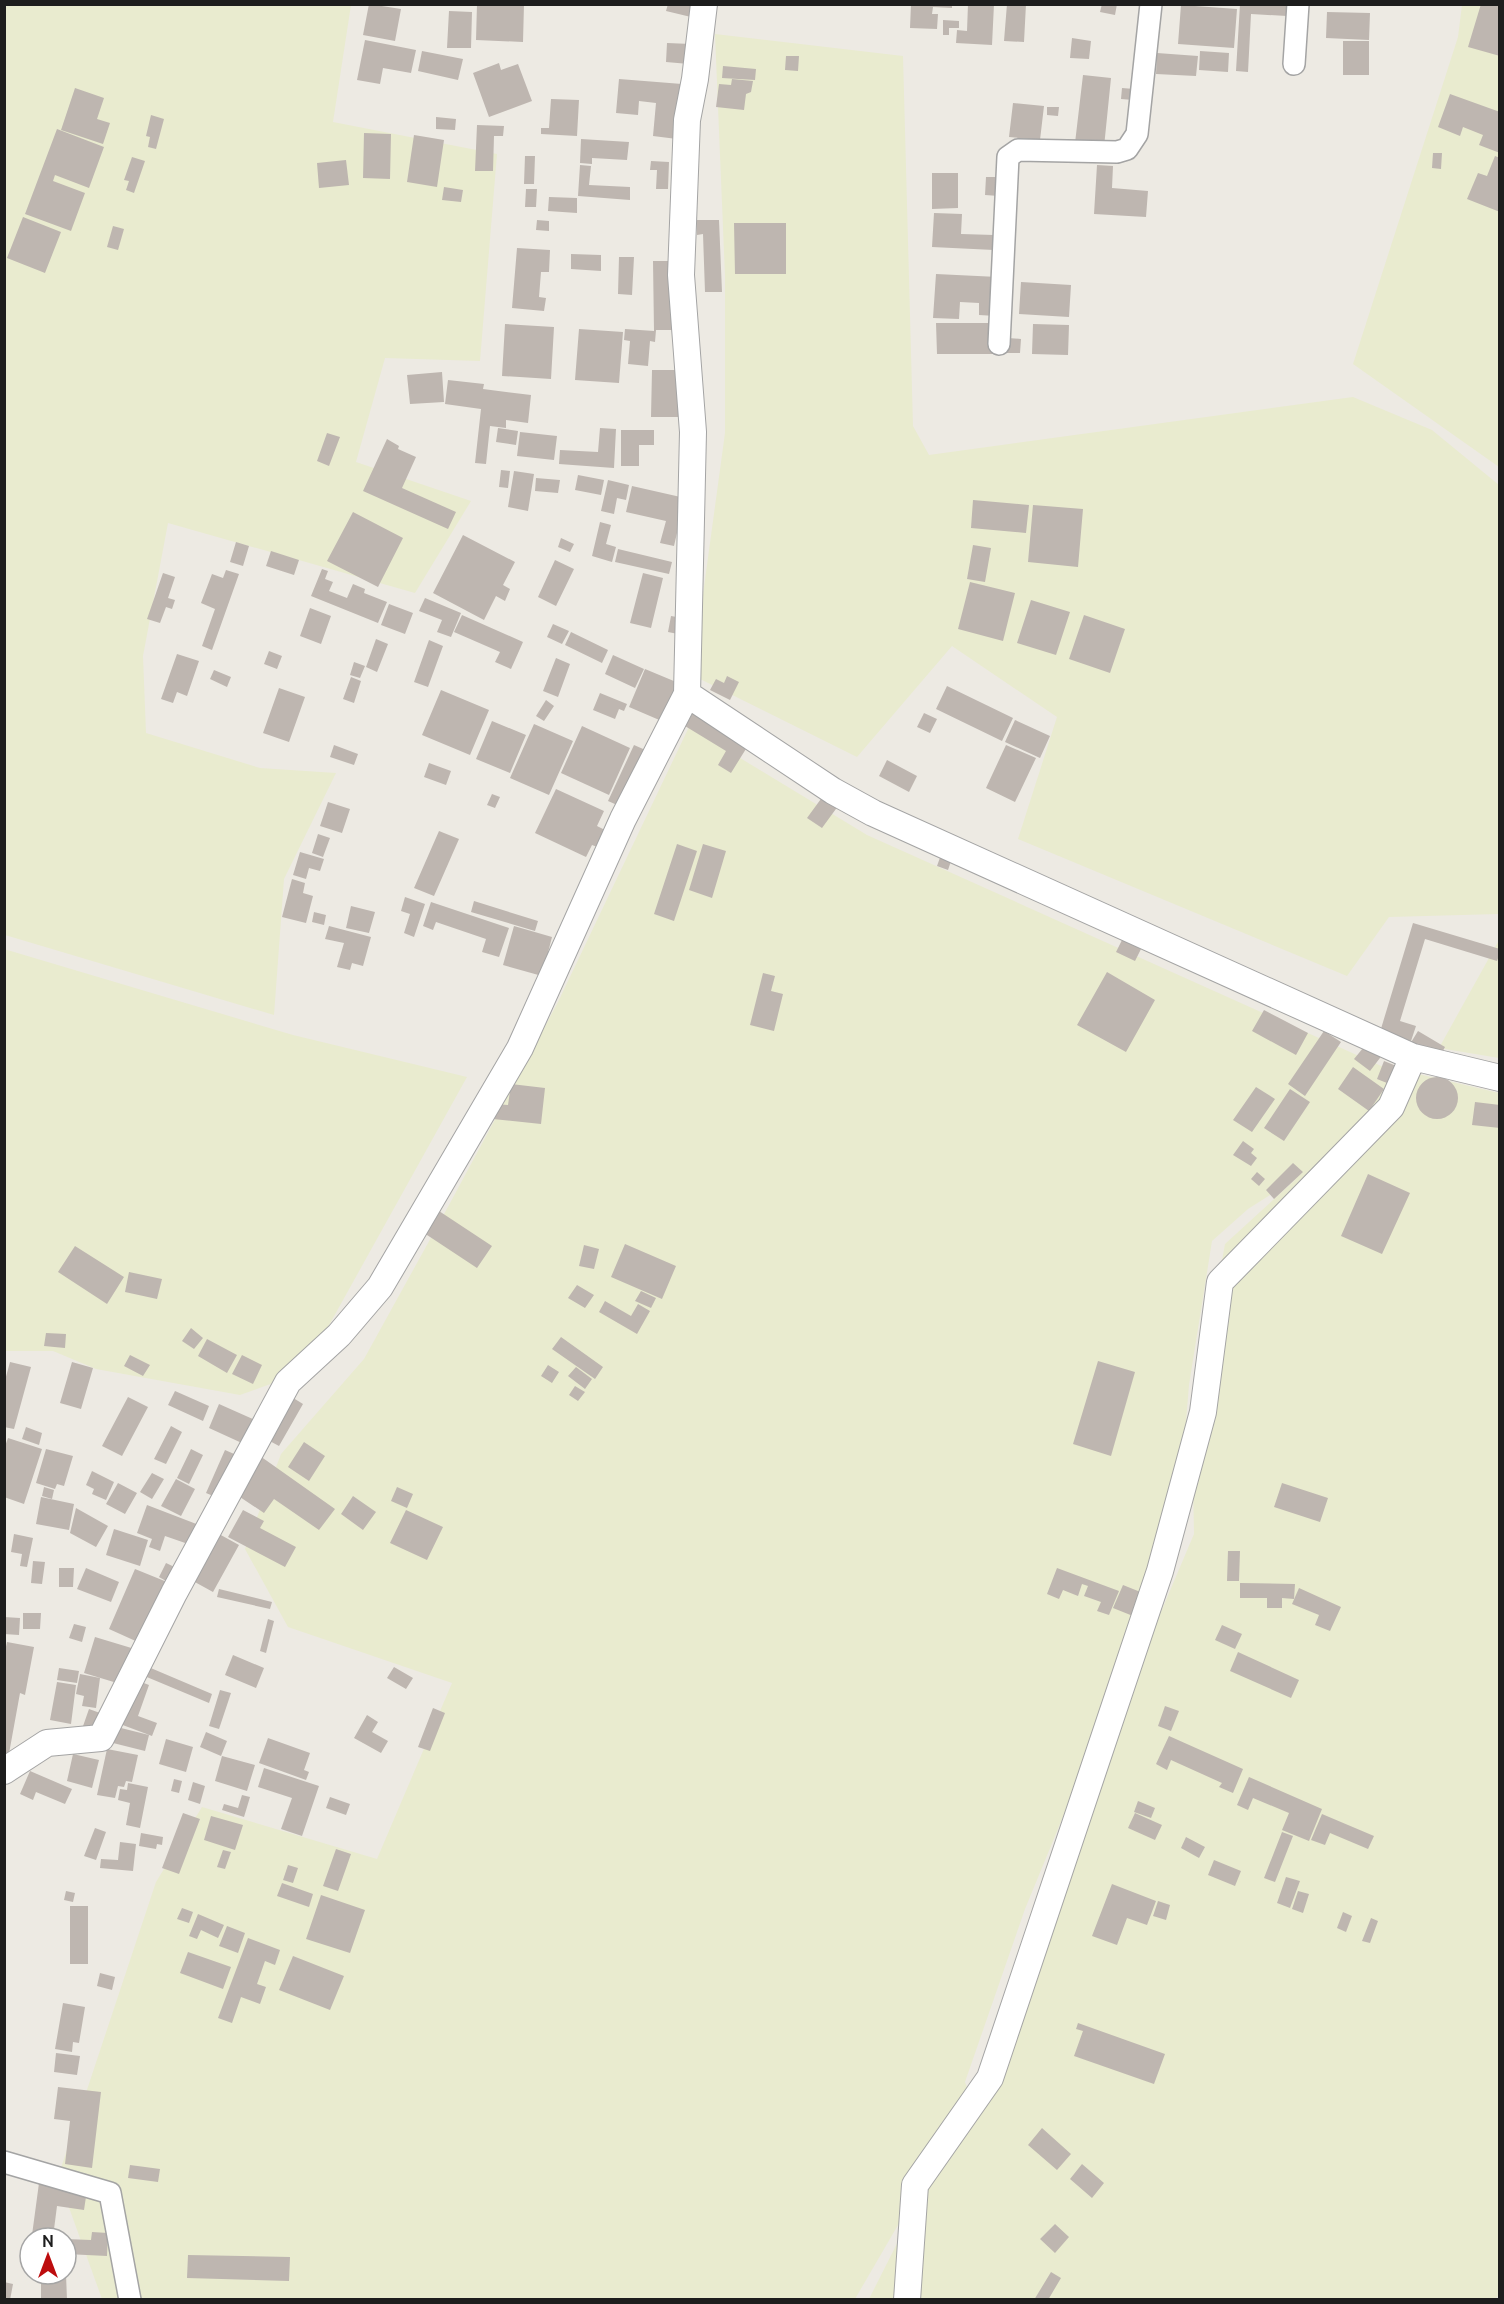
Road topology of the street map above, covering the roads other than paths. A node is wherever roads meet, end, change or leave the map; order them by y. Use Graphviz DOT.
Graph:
graph roads {
  1 [pos="704,4"];
  2 [pos="1151,4"];
  3 [pos="1298,4"];
  4 [pos="1293,64"];
  5 [pos="999,344"];
  6 [pos="687,694"];
  7 [pos="1413,1057"];
  8 [pos="1500,1078"];
  9 [pos="4,1771"];
  10 [pos="4,2162"];
  11 [pos="130,2300"];
  12 [pos="907,2300"];
  1 -- 6 [label="street"];
  2 -- 5 [label="street"];
  3 -- 4 [label="street"];
  6 -- 7 [label="street"];
  6 -- 9 [label="street"];
  7 -- 8 [label="street"];
  7 -- 12 [label="street"];
  10 -- 11 [label="street"];
}
